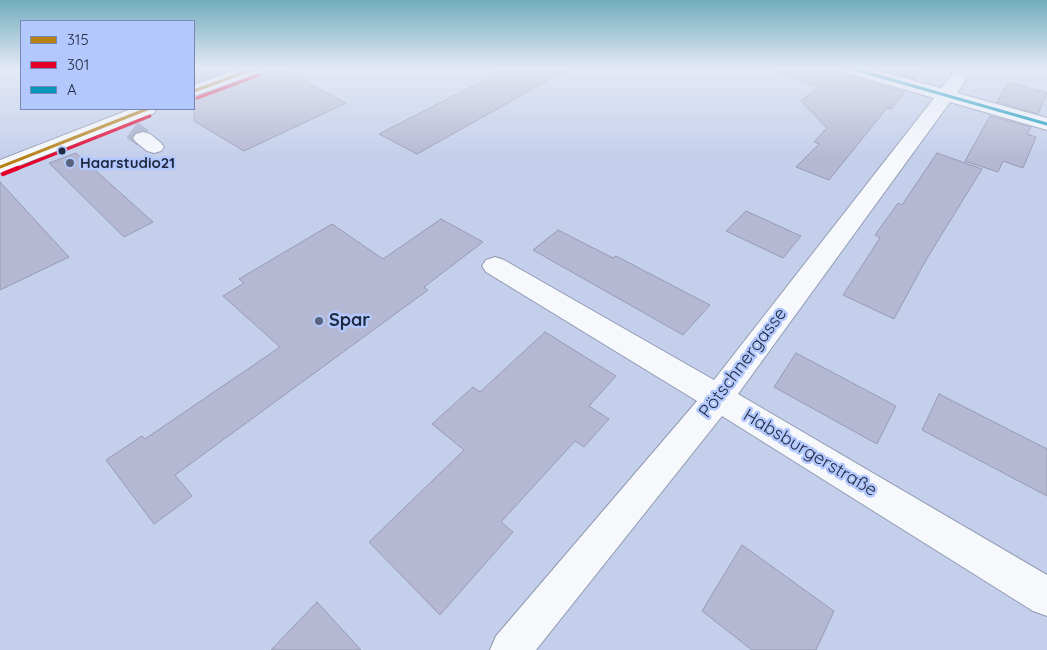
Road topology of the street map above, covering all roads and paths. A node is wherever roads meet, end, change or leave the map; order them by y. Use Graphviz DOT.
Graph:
graph roads {
  1 [pos="943,98"];
  2 [pos="958,98"];
  3 [pos="147,110"];
  4 [pos="1047,124"];
  5 [pos="0,167"];
  6 [pos="495,266"];
  7 [pos="718,398"];
  8 [pos="1047,597"];
  9 [pos="510,650"];
  1 -- 7 [label="street, Pötschnergasse"];
  2 -- 4 [label="street"];
  3 -- 5 [label="street"];
  6 -- 7 [label="street, Habsburgerstraße"];
  7 -- 8 [label="street, Habsburgerstraße"];
  7 -- 9 [label="street, Pötschnergasse"];
}
